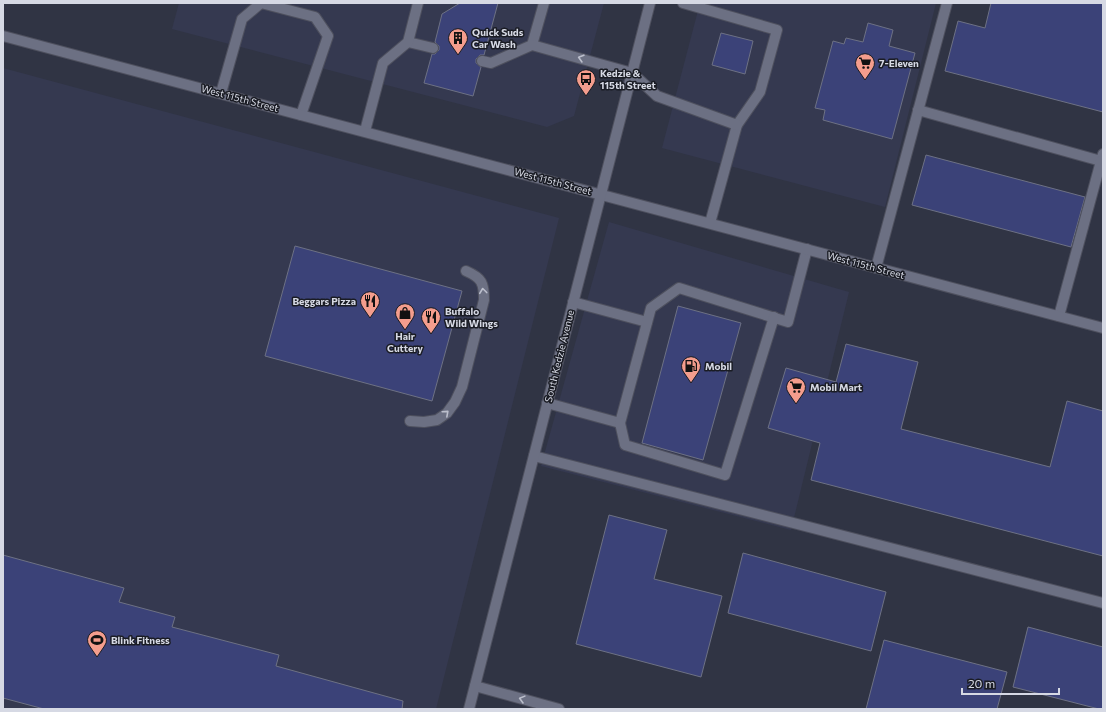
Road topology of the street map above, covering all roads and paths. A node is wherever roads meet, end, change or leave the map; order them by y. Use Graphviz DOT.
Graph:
graph roads {
  1 [pos="418,3"];
  2 [pos="544,3"];
  3 [pos="650,3"];
  4 [pos="683,3"];
  5 [pos="947,3"];
  6 [pos="3,36"];
  7 [pos="408,42"];
  8 [pos="532,45"];
  9 [pos="433,48"];
  10 [pos="486,62"];
  11 [pos="632,73"];
  12 [pos="221,93"];
  13 [pos="918,110"];
  14 [pos="301,115"];
  15 [pos="737,125"];
  16 [pos="365,131"];
  17 [pos="1102,157"];
  18 [pos="601,194"];
  19 [pos="710,223"];
  20 [pos="807,249"];
  21 [pos="876,268"];
  22 [pos="466,271"];
  23 [pos="573,302"];
  24 [pos="1059,316"];
  25 [pos="774,317"];
  26 [pos="647,322"];
  27 [pos="1103,328"];
  28 [pos="548,403"];
  29 [pos="410,422"];
  30 [pos="620,423"];
  31 [pos="534,456"];
  32 [pos="1103,603"];
  33 [pos="475,686"];
  34 [pos="469,709"];
  35 [pos="559,709"];
  1 -- 7 [label="street"];
  2 -- 8 [label="street"];
  3 -- 11 [label="street, South Kedzie Avenue"];
  4 -- 15 [label="street"];
  5 -- 13 [label="street"];
  6 -- 12 [label="street, West 115th Street"];
  7 -- 9 [label="street"];
  7 -- 16 [label="street"];
  8 -- 10 [label="street"];
  11 -- 8 [label="street, one-way"];
  11 -- 15 [label="street"];
  11 -- 18 [label="street, South Kedzie Avenue"];
  12 -- 14 [label="street, West 115th Street"];
  12 -- 14 [label="street"];
  13 -- 17 [label="street"];
  13 -- 21 [label="street"];
  14 -- 16 [label="street, West 115th Street"];
  15 -- 19 [label="street"];
  16 -- 18 [label="street, West 115th Street"];
  17 -- 24 [label="street"];
  18 -- 19 [label="street, West 115th Street"];
  18 -- 23 [label="street, South Kedzie Avenue"];
  19 -- 20 [label="street, West 115th Street"];
  20 -- 21 [label="street, West 115th Street"];
  20 -- 25 [label="street"];
  21 -- 24 [label="street, West 115th Street"];
  29 -- 22 [label="street, one-way"];
  23 -- 26 [label="street"];
  23 -- 28 [label="street, South Kedzie Avenue"];
  24 -- 27 [label="street, West 115th Street"];
  25 -- 26 [label="street"];
  25 -- 30 [label="street"];
  26 -- 30 [label="street"];
  28 -- 30 [label="street"];
  28 -- 31 [label="street, South Kedzie Avenue"];
  31 -- 32 [label="street"];
  31 -- 33 [label="street, South Kedzie Avenue"];
  33 -- 34 [label="street, South Kedzie Avenue"];
  35 -- 33 [label="street, one-way"];
}
